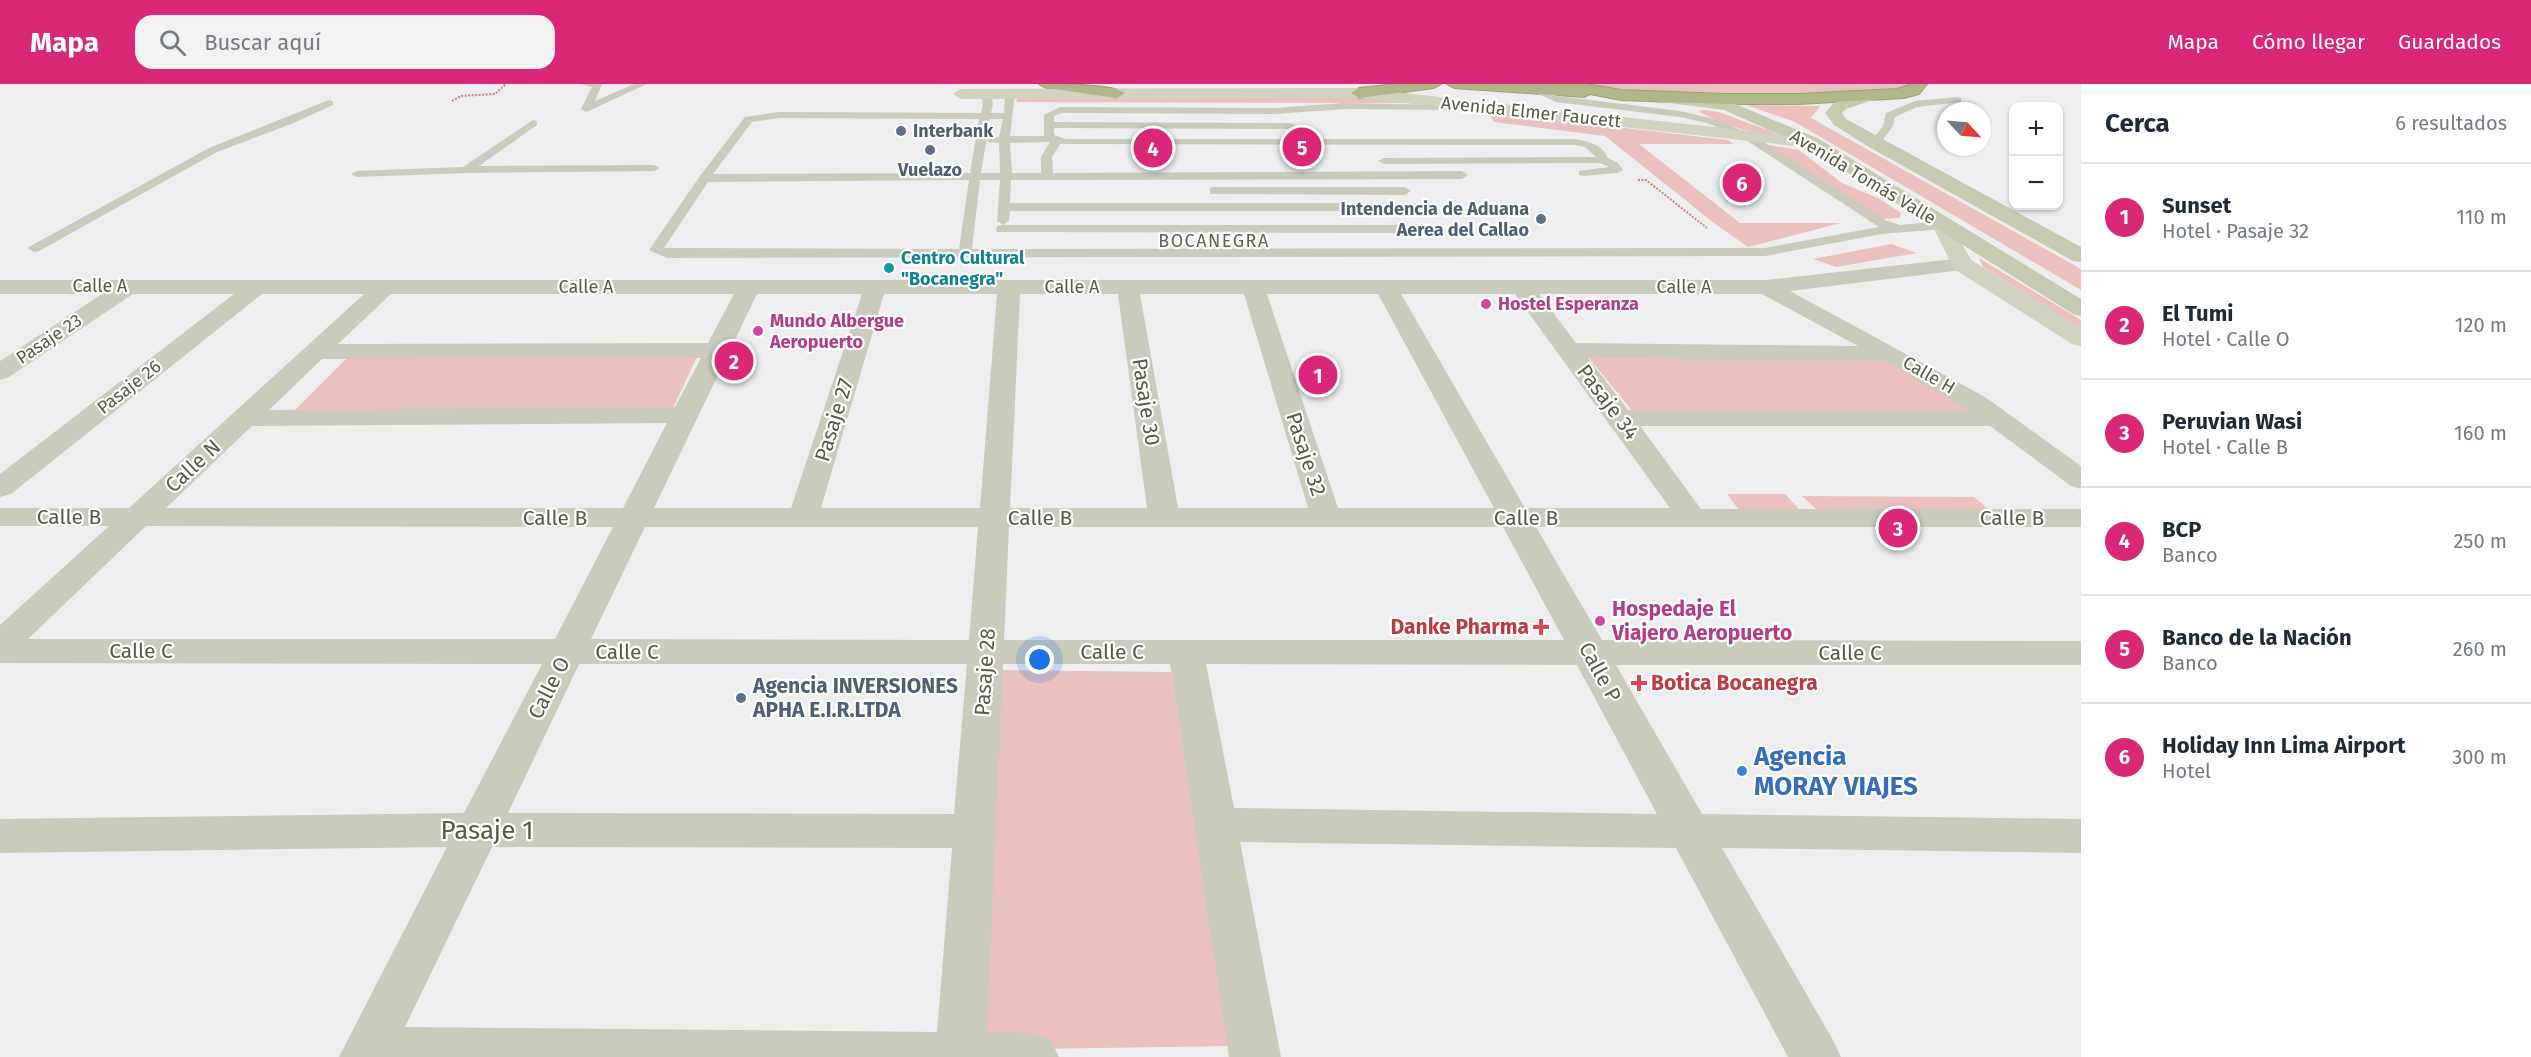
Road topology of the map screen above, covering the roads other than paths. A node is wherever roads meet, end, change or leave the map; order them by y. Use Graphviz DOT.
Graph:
graph roads {
  1 [pos="586,84"];
  2 [pos="642,84"];
  3 [pos="1046,84"];
  4 [pos="1434,84"];
  5 [pos="1454,84"];
  6 [pos="1561,84"];
  7 [pos="1920,84"];
  8 [pos="1535,89"];
  9 [pos="1951,92"];
  10 [pos="986,93"];
  11 [pos="1010,93"];
  12 [pos="1117,93"];
  13 [pos="1359,93"];
  14 [pos="961,94"];
  15 [pos="1621,95"];
  16 [pos="1646,96"];
  17 [pos="1872,96"];
  18 [pos="329,103"];
  19 [pos="1707,103"];
  20 [pos="1915,104"];
  21 [pos="1450,108"];
  22 [pos="1275,111"];
  23 [pos="1674,113"];
  24 [pos="985,116"];
  25 [pos="1009,116"];
  26 [pos="533,123"];
  27 [pos="1049,125"];
  28 [pos="1291,126"];
  29 [pos="1747,136"];
  30 [pos="980,140"];
  31 [pos="1004,140"];
  32 [pos="1054,140"];
  33 [pos="1299,143"];
  34 [pos="1372,143"];
  35 [pos="1813,143"];
  36 [pos="1875,143"];
  37 [pos="1602,160"];
  38 [pos="1384,161"];
  39 [pos="654,168"];
  40 [pos="466,170"];
  41 [pos="1567,173"];
  42 [pos="357,174"];
  43 [pos="1475,175"];
  44 [pos="976,176"];
  45 [pos="1006,176"];
  46 [pos="1394,176"];
  47 [pos="1048,177"];
  48 [pos="704,178"];
  49 [pos="1214,191"];
  50 [pos="1405,191"];
  51 [pos="1004,207"];
  52 [pos="1415,207"];
  53 [pos="1942,225"];
  54 [pos="1002,229"];
  55 [pos="1430,229"];
  56 [pos="1899,229"];
  57 [pos="34,248"];
  58 [pos="965,252"];
  59 [pos="1000,252"];
  60 [pos="1446,252"];
  61 [pos="2081,256"];
  62 [pos="1962,264"];
  63 [pos="0,286"];
  64 [pos="129,286"];
  65 [pos="258,286"];
  66 [pos="386,286"];
  67 [pos="1009,286"];
  68 [pos="1128,287"];
  69 [pos="1253,287"];
  70 [pos="1386,287"];
  71 [pos="1522,287"];
  72 [pos="1766,287"];
  73 [pos="748,288"];
  74 [pos="875,288"];
  75 [pos="2081,309"];
  76 [pos="2081,339"];
  77 [pos="717,350"];
  78 [pos="1568,350"];
  79 [pos="315,352"];
  80 [pos="1891,354"];
  81 [pos="0,372"];
  82 [pos="684,415"];
  83 [pos="244,418"];
  84 [pos="1620,418"];
  85 [pos="1997,418"];
  86 [pos="2081,480"];
  87 [pos="0,488"];
  88 [pos="0,518"];
  89 [pos="138,518"];
  90 [pos="633,518"];
  91 [pos="803,518"];
  92 [pos="994,518"];
  93 [pos="1164,518"];
  94 [pos="1326,518"];
  95 [pos="1515,518"];
  96 [pos="1692,518"];
  97 [pos="2081,518"];
  98 [pos="0,645"];
  99 [pos="0,651"];
  100 [pos="567,652"];
  101 [pos="986,652"];
  102 [pos="1186,652"];
  103 [pos="1589,652"];
  104 [pos="2081,653"];
  105 [pos="1217,825"];
  106 [pos="478,830"];
  107 [pos="975,831"];
  108 [pos="1689,831"];
  109 [pos="0,836"];
  110 [pos="2081,836"];
  111 [pos="367,1054"];
  112 [pos="960,1057"];
  113 [pos="1033,1057"];
  114 [pos="1255,1057"];
  115 [pos="1815,1057"];
  1 -- 2 [label="lane"];
  3 -- 12 [label="highway"];
  4 -- 13 [label="highway"];
  5 -- 8 [label="highway"];
  6 -- 15 [label="highway"];
  7 -- 17 [label="highway"];
  8 -- 15 [label="highway"];
  8 -- 23 [label="lane"];
  9 -- 20 [label="lane"];
  10 -- 11 [label="main road, Avenida Elmer Faucett"];
  10 -- 14 [label="main road, Avenida Elmer Faucett"];
  10 -- 24 [label="lane"];
  11 -- 12 [label="main road, Avenida Elmer Faucett"];
  11 -- 25 [label="lane"];
  12 -- 13 [label="main road, Avenida Elmer Faucett"];
  13 -- 29 [label="main road, Avenida Elmer Faucett"];
  15 -- 16 [label="highway"];
  16 -- 17 [label="highway"];
  16 -- 19 [label="main road, Avenida Tomás Valle"];
  17 -- 20 [label="lane"];
  17 -- 36 [label="main road, Avenida Tomás Valle"];
  18 -- 57 [label="lane"];
  19 -- 23 [label="lane"];
  19 -- 35 [label="main road, Avenida Tomás Valle"];
  20 -- 36 [label="lane"];
  21 -- 22 [label="lane"];
  22 -- 27 [label="lane"];
  22 -- 28 [label="lane"];
  23 -- 29 [label="lane"];
  24 -- 25 [label="lane"];
  24 -- 30 [label="lane"];
  24 -- 48 [label="lane"];
  25 -- 31 [label="lane"];
  26 -- 40 [label="lane"];
  27 -- 28 [label="lane"];
  27 -- 32 [label="lane"];
  28 -- 33 [label="lane"];
  29 -- 35 [label="main road, Avenida Elmer Faucett"];
  29 -- 56 [label="lane"];
  30 -- 31 [label="lane"];
  30 -- 44 [label="lane"];
  31 -- 32 [label="lane"];
  31 -- 45 [label="lane"];
  32 -- 33 [label="lane"];
  32 -- 47 [label="lane"];
  33 -- 34 [label="lane"];
  34 -- 37 [label="lane"];
  34 -- 38 [label="lane"];
  35 -- 53 [label="main road, Avenida Tomás Valle"];
  36 -- 61 [label="main road, Avenida Tomás Valle"];
  37 -- 38 [label="lane"];
  37 -- 41 [label="lane"];
  38 -- 46 [label="lane"];
  39 -- 40 [label="lane"];
  40 -- 42 [label="lane"];
  43 -- 46 [label="lane"];
  44 -- 45 [label="lane"];
  44 -- 48 [label="lane"];
  44 -- 58 [label="lane"];
  45 -- 47 [label="lane"];
  45 -- 51 [label="lane"];
  46 -- 47 [label="lane"];
  46 -- 50 [label="lane"];
  48 -- 58 [label="lane"];
  49 -- 50 [label="lane"];
  50 -- 52 [label="lane"];
  51 -- 52 [label="lane"];
  51 -- 54 [label="lane"];
  52 -- 55 [label="lane"];
  53 -- 56 [label="lane"];
  53 -- 62 [label="main road, Avenida Tomás Valle"];
  53 -- 75 [label="main road, Avenida Tomás Valle"];
  54 -- 55 [label="lane"];
  54 -- 59 [label="lane"];
  55 -- 60 [label="lane"];
  56 -- 60 [label="lane"];
  58 -- 59 [label="lane"];
  59 -- 60 [label="lane"];
  62 -- 72 [label="street, Calle A"];
  62 -- 76 [label="main road"];
  63 -- 64 [label="street, Calle A"];
  64 -- 65 [label="street, Calle A"];
  64 -- 81 [label="street, Pasaje 23"];
  65 -- 66 [label="street, Calle A"];
  65 -- 87 [label="street, Pasaje 26"];
  66 -- 73 [label="street, Calle A"];
  66 -- 79 [label="street, Calle N"];
  67 -- 68 [label="street, Calle A"];
  67 -- 74 [label="street, Calle A"];
  67 -- 92 [label="street, Pasaje 28"];
  68 -- 69 [label="street, Calle A"];
  68 -- 93 [label="street, Pasaje 30"];
  69 -- 70 [label="street, Calle A"];
  69 -- 94 [label="street, Pasaje 32"];
  70 -- 71 [label="street, Calle A"];
  70 -- 95 [label="street, Calle P"];
  71 -- 72 [label="street, Calle A"];
  71 -- 78 [label="street, Pasaje 34"];
  72 -- 80 [label="street, Calle H"];
  73 -- 74 [label="street, Calle A"];
  73 -- 77 [label="street, Calle O"];
  74 -- 91 [label="street, Pasaje 27"];
  77 -- 79 [label="street"];
  77 -- 82 [label="street, Calle O"];
  78 -- 80 [label="street"];
  78 -- 84 [label="street, Pasaje 34"];
  79 -- 83 [label="street, Calle N"];
  80 -- 85 [label="street, Calle H"];
  82 -- 83 [label="street"];
  82 -- 90 [label="street, Calle O"];
  83 -- 89 [label="street, Calle N"];
  84 -- 85 [label="street"];
  84 -- 96 [label="street, Pasaje 34"];
  85 -- 86 [label="street, Calle H"];
  88 -- 89 [label="street, Calle B"];
  89 -- 90 [label="street, Calle B"];
  89 -- 98 [label="street, Calle N"];
  90 -- 91 [label="street, Calle B"];
  90 -- 100 [label="street, Calle O"];
  91 -- 92 [label="street, Calle B"];
  92 -- 93 [label="street, Calle B"];
  92 -- 101 [label="street, Pasaje 28"];
  93 -- 94 [label="street, Calle B"];
  94 -- 95 [label="street, Calle B"];
  95 -- 96 [label="street, Calle B"];
  95 -- 103 [label="street, Calle P"];
  96 -- 97 [label="street, Calle B"];
  99 -- 100 [label="street, Calle C"];
  100 -- 101 [label="street, Calle C"];
  100 -- 106 [label="street, Calle O"];
  101 -- 102 [label="street, Calle C"];
  101 -- 107 [label="street, Pasaje 28"];
  102 -- 103 [label="street, Calle C"];
  102 -- 105 [label="street"];
  103 -- 104 [label="street, Calle C"];
  103 -- 108 [label="street, Calle P"];
  105 -- 108 [label="street"];
  105 -- 114 [label="street"];
  106 -- 107 [label="street, Pasaje 1"];
  106 -- 109 [label="street, Pasaje 1"];
  106 -- 111 [label="street, Calle O"];
  107 -- 112 [label="street, Pasaje 28"];
  108 -- 110 [label="street"];
  108 -- 115 [label="street, Calle P"];
  111 -- 112 [label="street"];
  112 -- 113 [label="street"];
}
